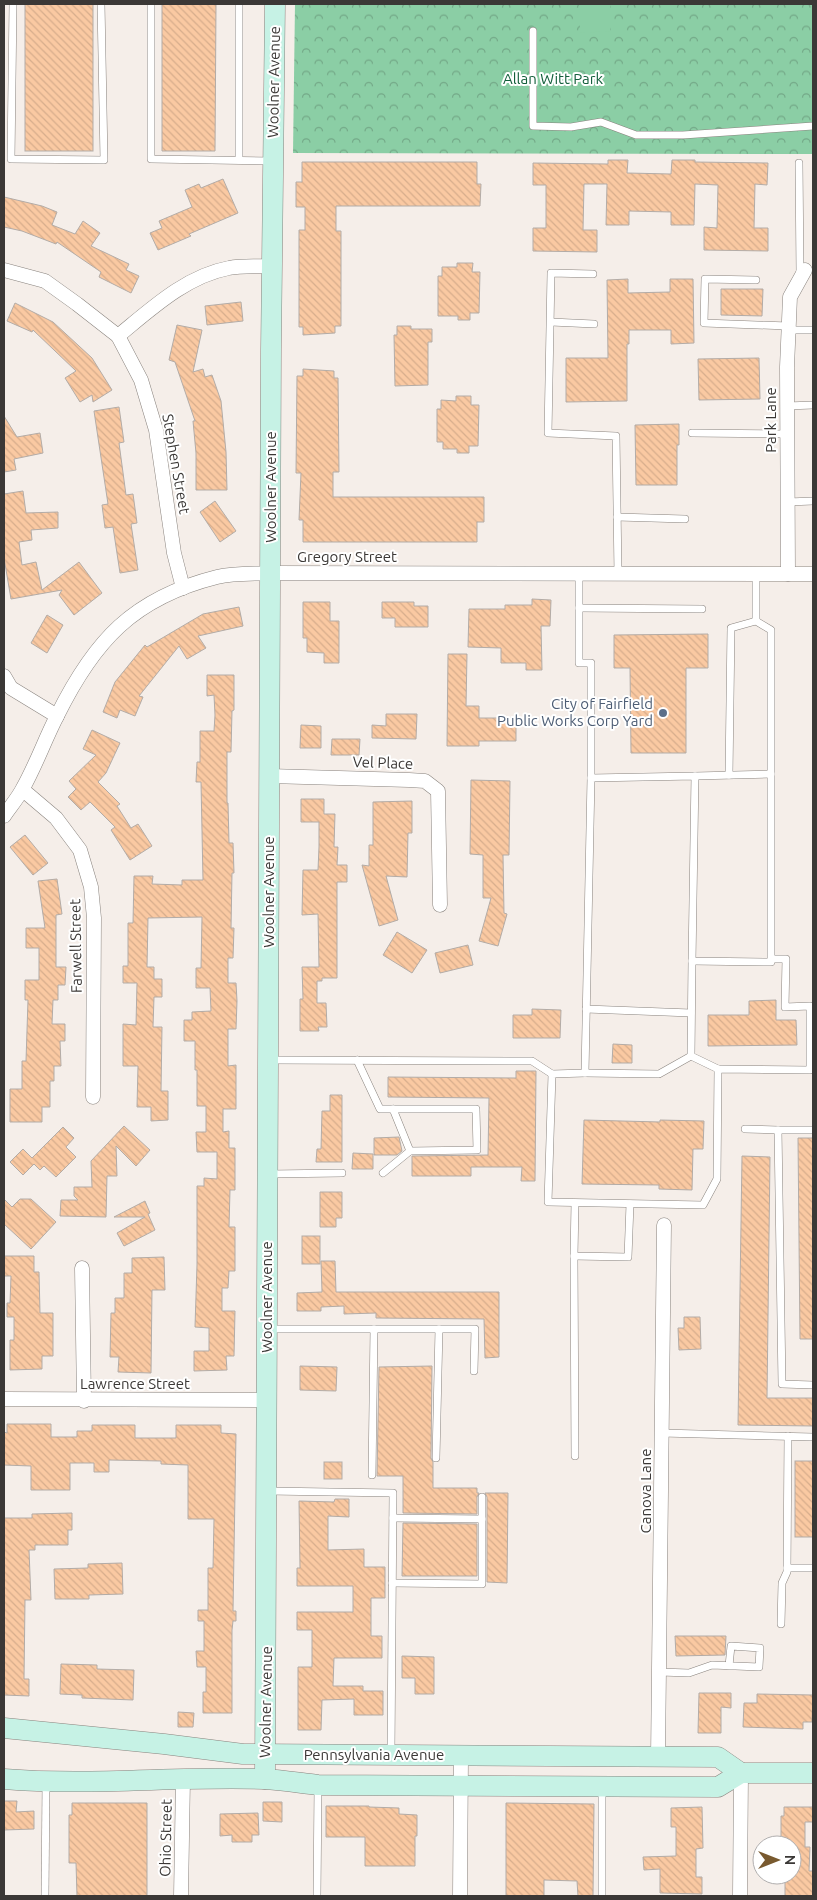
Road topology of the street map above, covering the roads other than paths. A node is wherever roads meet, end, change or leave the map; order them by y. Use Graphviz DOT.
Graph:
graph roads {
  1 [pos="13,4"];
  2 [pos="101,4"];
  3 [pos="151,4"];
  4 [pos="239,4"];
  5 [pos="275,4"];
  6 [pos="533,31"];
  7 [pos="813,126"];
  8 [pos="239,160"];
  9 [pos="273,161"];
  10 [pos="799,163"];
  11 [pos="272,266"];
  12 [pos="4,270"];
  13 [pos="593,274"];
  14 [pos="802,275"];
  15 [pos="756,280"];
  16 [pos="550,322"];
  17 [pos="594,324"];
  18 [pos="788,328"];
  19 [pos="813,330"];
  20 [pos="118,336"];
  21 [pos="813,405"];
  22 [pos="787,406"];
  23 [pos="692,433"];
  24 [pos="787,434"];
  25 [pos="813,501"];
  26 [pos="788,502"];
  27 [pos="617,517"];
  28 [pos="685,519"];
  29 [pos="270,573"];
  30 [pos="579,573"];
  31 [pos="618,574"];
  32 [pos="756,574"];
  33 [pos="788,574"];
  34 [pos="813,574"];
  35 [pos="183,588"];
  36 [pos="579,608"];
  37 [pos="702,609"];
  38 [pos="756,621"];
  39 [pos="4,676"];
  40 [pos="57,716"];
  41 [pos="771,774"];
  42 [pos="729,775"];
  43 [pos="269,776"];
  44 [pos="695,776"];
  45 [pos="591,778"];
  46 [pos="23,790"];
  47 [pos="4,816"];
  48 [pos="440,905"];
  49 [pos="771,959"];
  50 [pos="692,961"];
  51 [pos="586,1009"];
  52 [pos="692,1013"];
  53 [pos="691,1056"];
  54 [pos="268,1060"];
  55 [pos="357,1060"];
  56 [pos="718,1069"];
  57 [pos="585,1073"];
  58 [pos="552,1074"];
  59 [pos="93,1097"];
  60 [pos="393,1109"];
  61 [pos="745,1129"];
  62 [pos="778,1130"];
  63 [pos="813,1130"];
  64 [pos="410,1152"];
  65 [pos="342,1173"];
  66 [pos="384,1173"];
  67 [pos="267,1174"];
  68 [pos="575,1203"];
  69 [pos="630,1204"];
  70 [pos="664,1225"];
  71 [pos="574,1256"];
  72 [pos="82,1268"];
  73 [pos="267,1329"];
  74 [pos="374,1329"];
  75 [pos="439,1329"];
  76 [pos="474,1371"];
  77 [pos="813,1385"];
  78 [pos="4,1399"];
  79 [pos="267,1400"];
  80 [pos="84,1401"];
  81 [pos="662,1433"];
  82 [pos="788,1436"];
  83 [pos="813,1437"];
  84 [pos="575,1456"];
  85 [pos="436,1458"];
  86 [pos="372,1475"];
  87 [pos="267,1491"];
  88 [pos="482,1497"];
  89 [pos="393,1518"];
  90 [pos="482,1519"];
  91 [pos="787,1568"];
  92 [pos="813,1568"];
  93 [pos="392,1583"];
  94 [pos="781,1624"];
  95 [pos="729,1666"];
  96 [pos="660,1672"];
  97 [pos="4,1728"];
  98 [pos="265,1754"];
  99 [pos="391,1756"];
  100 [pos="461,1756"];
  101 [pos="658,1757"];
  102 [pos="741,1773"];
  103 [pos="813,1773"];
  104 [pos="4,1779"];
  105 [pos="183,1779"];
  106 [pos="265,1780"];
  107 [pos="46,1782"];
  108 [pos="318,1784"];
  109 [pos="461,1784"];
  110 [pos="602,1786"];
  111 [pos="45,1896"];
  112 [pos="181,1896"];
  113 [pos="317,1896"];
  114 [pos="460,1896"];
  115 [pos="602,1896"];
  116 [pos="740,1896"];
  1 -- 2 [label="lane"];
  3 -- 8 [label="lane"];
  4 -- 8 [label="lane"];
  5 -- 9 [label="street, Woolner Avenue"];
  6 -- 7 [label="lane"];
  8 -- 9 [label="lane"];
  9 -- 11 [label="street, Woolner Avenue"];
  10 -- 14 [label="lane"];
  11 -- 20 [label="street"];
  11 -- 29 [label="street, Woolner Avenue"];
  12 -- 20 [label="street, Stephen Street"];
  13 -- 16 [label="lane"];
  14 -- 18 [label="street, Park Lane"];
  15 -- 18 [label="lane"];
  16 -- 17 [label="lane"];
  16 -- 27 [label="lane"];
  18 -- 19 [label="lane"];
  18 -- 22 [label="street, Park Lane"];
  20 -- 35 [label="street, Stephen Street"];
  21 -- 22 [label="lane"];
  22 -- 24 [label="street, Park Lane"];
  23 -- 24 [label="lane"];
  24 -- 26 [label="street, Park Lane"];
  25 -- 26 [label="lane"];
  26 -- 33 [label="street, Park Lane"];
  27 -- 28 [label="lane"];
  27 -- 31 [label="lane"];
  29 -- 30 [label="street, Gregory Street"];
  29 -- 35 [label="street, Gregory Street"];
  29 -- 43 [label="street, Woolner Avenue"];
  30 -- 31 [label="street, Gregory Street"];
  30 -- 36 [label="lane"];
  31 -- 32 [label="street, Gregory Street"];
  32 -- 33 [label="street, Gregory Street"];
  32 -- 38 [label="lane"];
  33 -- 34 [label="street, Gregory Street"];
  35 -- 40 [label="street, Gregory Street"];
  36 -- 37 [label="lane"];
  36 -- 45 [label="lane"];
  38 -- 41 [label="lane"];
  38 -- 42 [label="lane"];
  39 -- 40 [label="street"];
  40 -- 46 [label="street, Gregory Street"];
  41 -- 42 [label="lane"];
  41 -- 49 [label="lane"];
  42 -- 44 [label="lane"];
  43 -- 48 [label="street, Vel Place"];
  43 -- 54 [label="street, Woolner Avenue"];
  44 -- 45 [label="lane"];
  44 -- 50 [label="lane"];
  45 -- 51 [label="lane"];
  46 -- 47 [label="street, Gregory Street"];
  46 -- 59 [label="street, Farwell Street"];
  49 -- 50 [label="lane"];
  49 -- 56 [label="lane"];
  50 -- 52 [label="lane"];
  51 -- 52 [label="lane"];
  51 -- 57 [label="lane"];
  52 -- 53 [label="lane"];
  53 -- 56 [label="lane"];
  53 -- 57 [label="lane"];
  54 -- 55 [label="lane"];
  54 -- 67 [label="street, Woolner Avenue"];
  55 -- 58 [label="lane"];
  55 -- 60 [label="lane"];
  56 -- 69 [label="lane"];
  57 -- 58 [label="lane"];
  58 -- 68 [label="lane"];
  60 -- 64 [label="lane"];
  60 -- 64 [label="lane"];
  61 -- 62 [label="lane"];
  62 -- 63 [label="lane"];
  62 -- 77 [label="lane"];
  64 -- 66 [label="lane"];
  65 -- 67 [label="lane"];
  67 -- 73 [label="street, Woolner Avenue"];
  68 -- 69 [label="lane"];
  68 -- 71 [label="lane"];
  69 -- 71 [label="lane"];
  70 -- 81 [label="street, Canova Lane"];
  71 -- 84 [label="lane"];
  72 -- 80 [label="street"];
  73 -- 74 [label="lane"];
  73 -- 79 [label="street, Woolner Avenue"];
  74 -- 75 [label="lane"];
  74 -- 86 [label="lane"];
  75 -- 76 [label="lane"];
  75 -- 85 [label="lane"];
  78 -- 80 [label="street, Lawrence Street"];
  79 -- 80 [label="street, Lawrence Street"];
  79 -- 87 [label="street, Woolner Avenue"];
  81 -- 82 [label="lane"];
  81 -- 96 [label="street, Canova Lane"];
  82 -- 83 [label="lane"];
  82 -- 91 [label="lane"];
  87 -- 89 [label="lane"];
  87 -- 98 [label="street, Woolner Avenue"];
  88 -- 90 [label="lane"];
  89 -- 90 [label="lane"];
  89 -- 93 [label="lane"];
  90 -- 93 [label="lane"];
  91 -- 92 [label="lane"];
  91 -- 94 [label="lane"];
  93 -- 99 [label="lane"];
  95 -- 95 [label="lane"];
  95 -- 96 [label="lane"];
  96 -- 101 [label="street, Canova Lane"];
  97 -- 98 [label="street, Pennsylvania Avenue"];
  98 -- 99 [label="street, Pennsylvania Avenue"];
  98 -- 106 [label="street, Woolner Avenue"];
  99 -- 100 [label="street, Pennsylvania Avenue"];
  100 -- 101 [label="street, Pennsylvania Avenue"];
  100 -- 109 [label="street"];
  101 -- 102 [label="street, Pennsylvania Avenue"];
  102 -- 103 [label="street"];
  102 -- 110 [label="street, Pennsylvania Avenue"];
  102 -- 116 [label="street"];
  104 -- 107 [label="street, Pennsylvania Avenue"];
  105 -- 106 [label="street, Pennsylvania Avenue"];
  105 -- 107 [label="street, Pennsylvania Avenue"];
  105 -- 112 [label="street, Ohio Street"];
  106 -- 108 [label="street, Pennsylvania Avenue"];
  107 -- 111 [label="lane"];
  108 -- 109 [label="street, Pennsylvania Avenue"];
  108 -- 113 [label="lane"];
  109 -- 110 [label="street, Pennsylvania Avenue"];
  109 -- 114 [label="street"];
  110 -- 115 [label="lane"];
}
